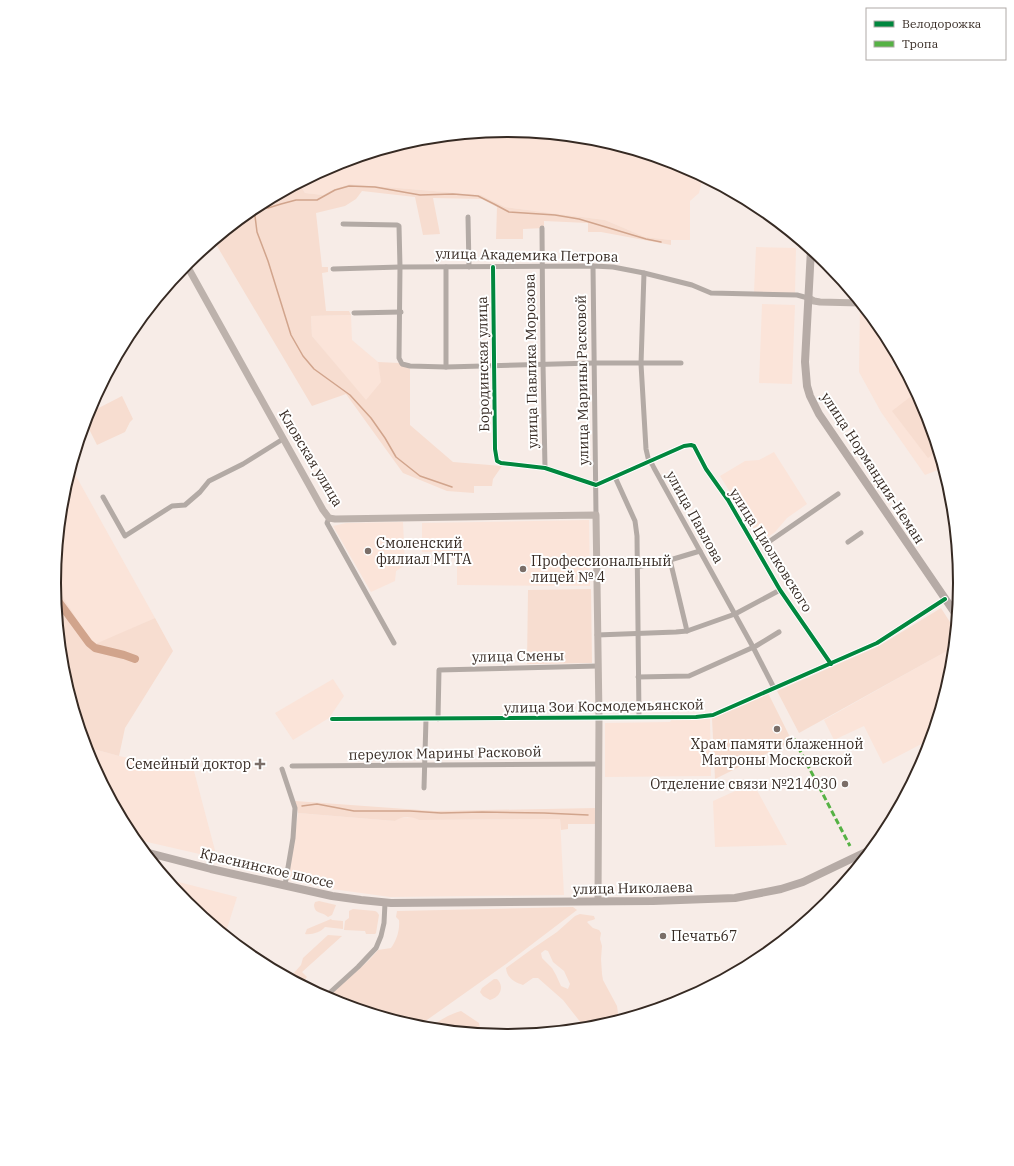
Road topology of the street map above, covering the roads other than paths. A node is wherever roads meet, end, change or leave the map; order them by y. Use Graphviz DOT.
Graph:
graph roads {
  1 [pos="468,217"];
  2 [pos="343,224"];
  3 [pos="542,228"];
  4 [pos="811,257"];
  5 [pos="593,266"];
  6 [pos="400,267"];
  7 [pos="446,267"];
  8 [pos="469,267"];
  9 [pos="493,267"];
  10 [pos="542,267"];
  11 [pos="333,269"];
  12 [pos="190,271"];
  13 [pos="644,272"];
  14 [pos="808,298"];
  15 [pos="854,303"];
  16 [pos="401,312"];
  17 [pos="354,313"];
  18 [pos="594,363"];
  19 [pos="543,364"];
  20 [pos="641,364"];
  21 [pos="681,364"];
  22 [pos="495,366"];
  23 [pos="446,367"];
  24 [pos="283,440"];
  25 [pos="649,462"];
  26 [pos="545,468"];
  27 [pos="615,477"];
  28 [pos="596,485"];
  29 [pos="838,494"];
  30 [pos="103,497"];
  31 [pos="596,515"];
  32 [pos="329,518"];
  33 [pos="861,533"];
  34 [pos="770,541"];
  35 [pos="848,542"];
  36 [pos="700,551"];
  37 [pos="670,560"];
  38 [pos="637,567"];
  39 [pos="780,590"];
  40 [pos="945,599"];
  41 [pos="952,609"];
  42 [pos="735,614"];
  43 [pos="687,631"];
  44 [pos="779,632"];
  45 [pos="638,633"];
  46 [pos="597,635"];
  47 [pos="394,643"];
  48 [pos="753,647"];
  49 [pos="831,664"];
  50 [pos="598,666"];
  51 [pos="638,677"];
  52 [pos="774,688"];
  53 [pos="599,717"];
  54 [pos="639,717"];
  55 [pos="332,719"];
  56 [pos="426,719"];
  57 [pos="438,719"];
  58 [pos="425,764"];
  59 [pos="599,764"];
  60 [pos="292,766"];
  61 [pos="282,769"];
  62 [pos="424,788"];
  63 [pos="152,854"];
  64 [pos="862,854"];
  65 [pos="285,885"];
  66 [pos="598,901"];
  67 [pos="386,903"];
  68 [pos="330,992"];
  1 -- 8 [label="street"];
  2 -- 6 [label="street"];
  3 -- 10 [label="street, улица Павлика Морозова"];
  4 -- 14 [label="main road, улица Нормандия-Неман"];
  5 -- 10 [label="street, улица Академика Петрова"];
  5 -- 13 [label="street, улица Академика Петрова"];
  5 -- 18 [label="street, улица Марины Расковой"];
  6 -- 7 [label="street, улица Академика Петрова"];
  6 -- 11 [label="street, улица Академика Петрова"];
  6 -- 16 [label="street"];
  7 -- 8 [label="street, улица Академика Петрова"];
  7 -- 23 [label="street"];
  8 -- 9 [label="street, улица Академика Петрова"];
  9 -- 10 [label="street, улица Академика Петрова"];
  9 -- 22 [label="street, Бородинская улица"];
  10 -- 19 [label="street, улица Павлика Морозова"];
  12 -- 24 [label="street, Кловская улица"];
  13 -- 14 [label="street, улица Академика Петрова"];
  13 -- 20 [label="street, улица Павлова"];
  14 -- 15 [label="street, улица Академика Петрова"];
  14 -- 40 [label="main road, улица Нормандия-Неман"];
  16 -- 17 [label="street"];
  16 -- 23 [label="street"];
  18 -- 19 [label="street"];
  18 -- 20 [label="street"];
  18 -- 28 [label="street, улица Марины Расковой"];
  19 -- 22 [label="street"];
  19 -- 26 [label="street, улица Павлика Морозова"];
  20 -- 21 [label="street"];
  20 -- 25 [label="street, улица Павлова"];
  22 -- 23 [label="street"];
  22 -- 26 [label="street, Бородинская улица"];
  24 -- 30 [label="street"];
  24 -- 32 [label="street, Кловская улица"];
  25 -- 27 [label="street"];
  25 -- 36 [label="street, улица Павлова"];
  25 -- 39 [label="street, улица Циолковского"];
  26 -- 28 [label="street"];
  27 -- 28 [label="street"];
  27 -- 38 [label="street"];
  28 -- 31 [label="street, улица Марины Расковой"];
  29 -- 34 [label="street"];
  31 -- 32 [label="street, Кловская улица"];
  31 -- 46 [label="street, улица Марины Расковой"];
  32 -- 47 [label="street"];
  33 -- 35 [label="street"];
  36 -- 37 [label="street"];
  36 -- 42 [label="street, улица Павлова"];
  37 -- 38 [label="street"];
  37 -- 43 [label="street"];
  38 -- 45 [label="street"];
  39 -- 42 [label="street"];
  39 -- 49 [label="street, улица Циолковского"];
  40 -- 41 [label="main road, улица Нормандия-Неман"];
  40 -- 49 [label="street, улица Зои Космодемьянской"];
  42 -- 43 [label="street"];
  42 -- 48 [label="street, улица Павлова"];
  43 -- 45 [label="street"];
  44 -- 48 [label="street"];
  45 -- 46 [label="street"];
  45 -- 51 [label="street"];
  46 -- 50 [label="street, улица Марины Расковой"];
  48 -- 51 [label="street"];
  48 -- 52 [label="street, улица Павлова"];
  49 -- 52 [label="street, улица Зои Космодемьянской"];
  50 -- 53 [label="street, улица Марины Расковой"];
  50 -- 57 [label="street, улица Смены"];
  51 -- 54 [label="street"];
  52 -- 54 [label="street, улица Зои Космодемьянской"];
  53 -- 54 [label="street, улица Зои Космодемьянской"];
  53 -- 57 [label="street, улица Зои Космодемьянской"];
  53 -- 59 [label="street, улица Марины Расковой"];
  55 -- 56 [label="street, улица Зои Космодемьянской"];
  56 -- 57 [label="street, улица Зои Космодемьянской"];
  56 -- 58 [label="street"];
  58 -- 59 [label="street, переулок Марины Расковой"];
  58 -- 60 [label="street, переулок Марины Расковой"];
  58 -- 62 [label="street"];
  59 -- 66 [label="street, улица Марины Расковой"];
  61 -- 65 [label="street"];
  63 -- 65 [label="main road, Краснинское шоссе"];
  64 -- 66 [label="main road, улица Николаева"];
  65 -- 67 [label="main road, Краснинское шоссе"];
  66 -- 67 [label="main road, улица Николаева"];
  67 -- 68 [label="street"];
}
